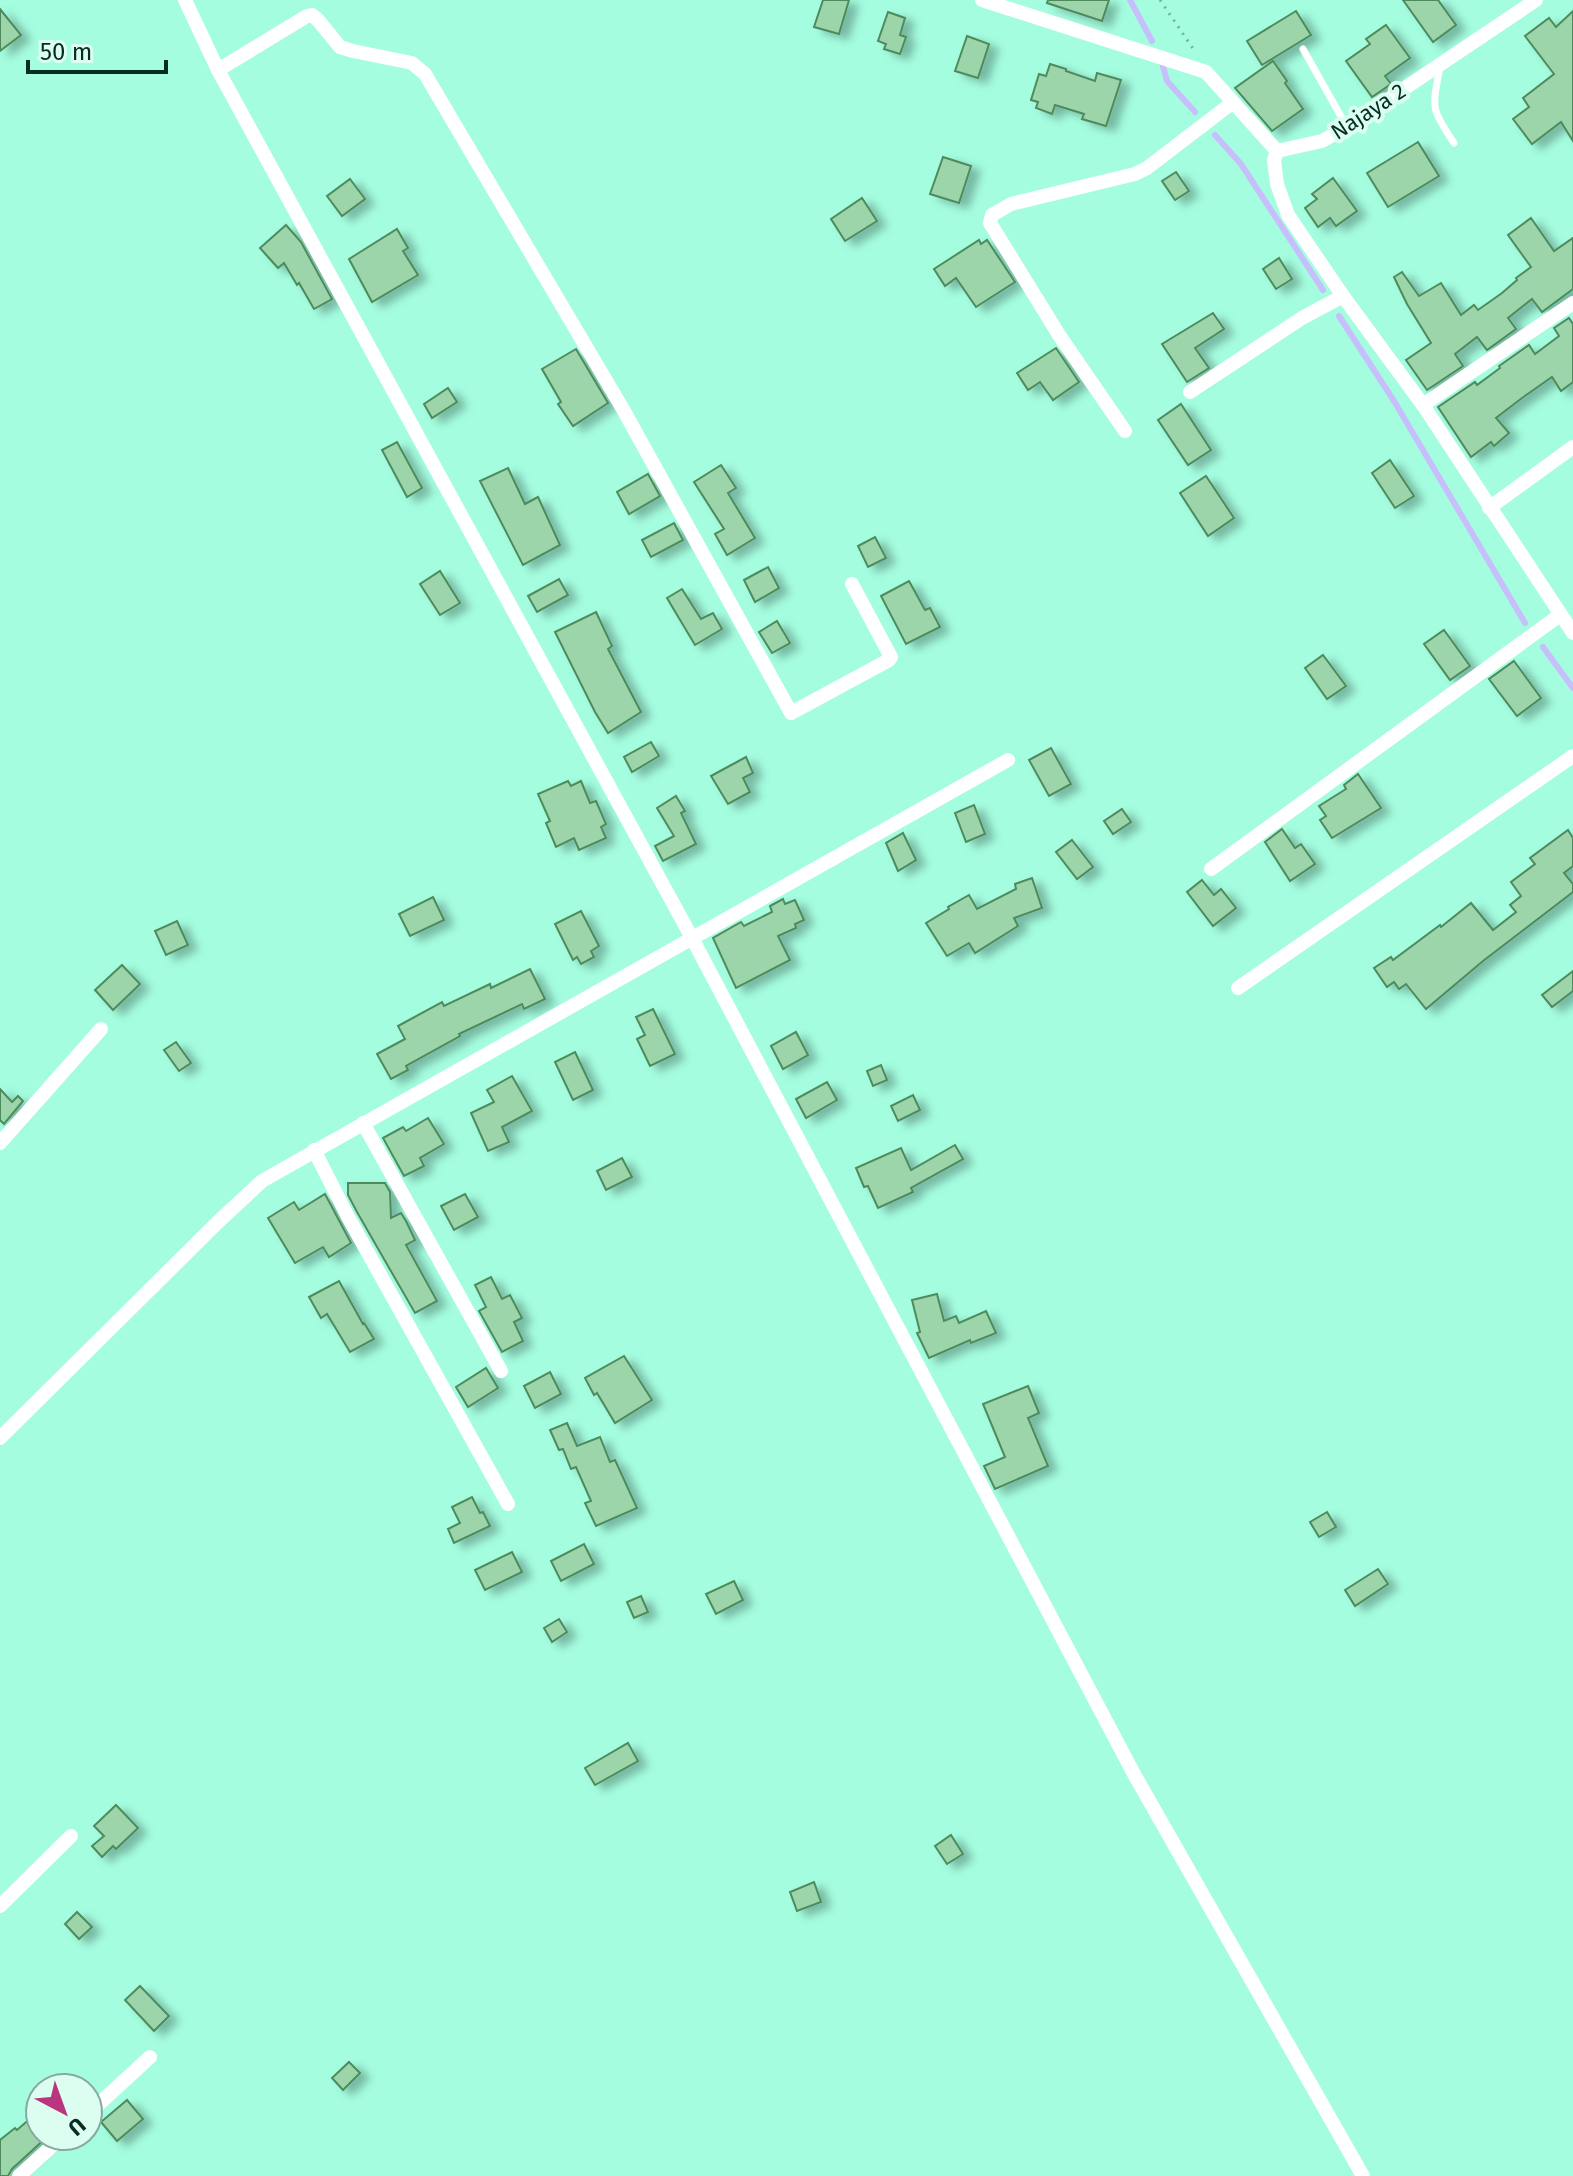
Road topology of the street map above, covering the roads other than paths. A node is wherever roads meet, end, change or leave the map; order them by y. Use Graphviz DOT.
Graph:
graph roads {
  1 [pos="185,0"];
  2 [pos="982,0"];
  3 [pos="1536,0"];
  4 [pos="1303,49"];
  5 [pos="1441,63"];
  6 [pos="218,70"];
  7 [pos="1232,103"];
  8 [pos="1347,127"];
  9 [pos="1454,143"];
  10 [pos="1277,151"];
  11 [pos="1343,296"];
  12 [pos="1573,303"];
  13 [pos="1190,392"];
  14 [pos="1423,405"];
  15 [pos="1125,431"];
  16 [pos="1573,447"];
  17 [pos="1489,508"];
  18 [pos="852,584"];
  19 [pos="1560,615"];
  20 [pos="1573,633"];
  21 [pos="1573,756"];
  22 [pos="1008,760"];
  23 [pos="1211,869"];
  24 [pos="692,938"];
  25 [pos="1238,988"];
  26 [pos="101,1029"];
  27 [pos="363,1123"];
  28 [pos="0,1143"];
  29 [pos="314,1150"];
  30 [pos="501,1371"];
  31 [pos="0,1438"];
  32 [pos="508,1504"];
  33 [pos="71,1836"];
  34 [pos="0,1906"];
  35 [pos="150,2057"];
  36 [pos="104,2099"];
  37 [pos="45,2152"];
  38 [pos="19,2176"];
  39 [pos="1363,2176"];
  1 -- 6 [label="street"];
  2 -- 7 [label="street"];
  3 -- 5 [label="street, Najaya 2"];
  4 -- 8 [label="lane"];
  5 -- 8 [label="street, Najaya 2"];
  5 -- 9 [label="lane"];
  6 -- 18 [label="street"];
  6 -- 24 [label="street"];
  7 -- 10 [label="street"];
  7 -- 15 [label="street"];
  8 -- 10 [label="street, Najaya 2"];
  10 -- 11 [label="street"];
  11 -- 13 [label="street"];
  11 -- 14 [label="street"];
  12 -- 14 [label="street"];
  14 -- 17 [label="street"];
  16 -- 17 [label="street"];
  17 -- 19 [label="street"];
  19 -- 20 [label="street"];
  19 -- 23 [label="street"];
  21 -- 25 [label="street"];
  22 -- 24 [label="street"];
  24 -- 27 [label="street"];
  24 -- 39 [label="street"];
  26 -- 28 [label="street"];
  27 -- 29 [label="street"];
  27 -- 30 [label="street"];
  29 -- 31 [label="street"];
  29 -- 32 [label="street"];
  33 -- 34 [label="street"];
  35 -- 36 [label="street"];
  37 -- 38 [label="street"];
}
